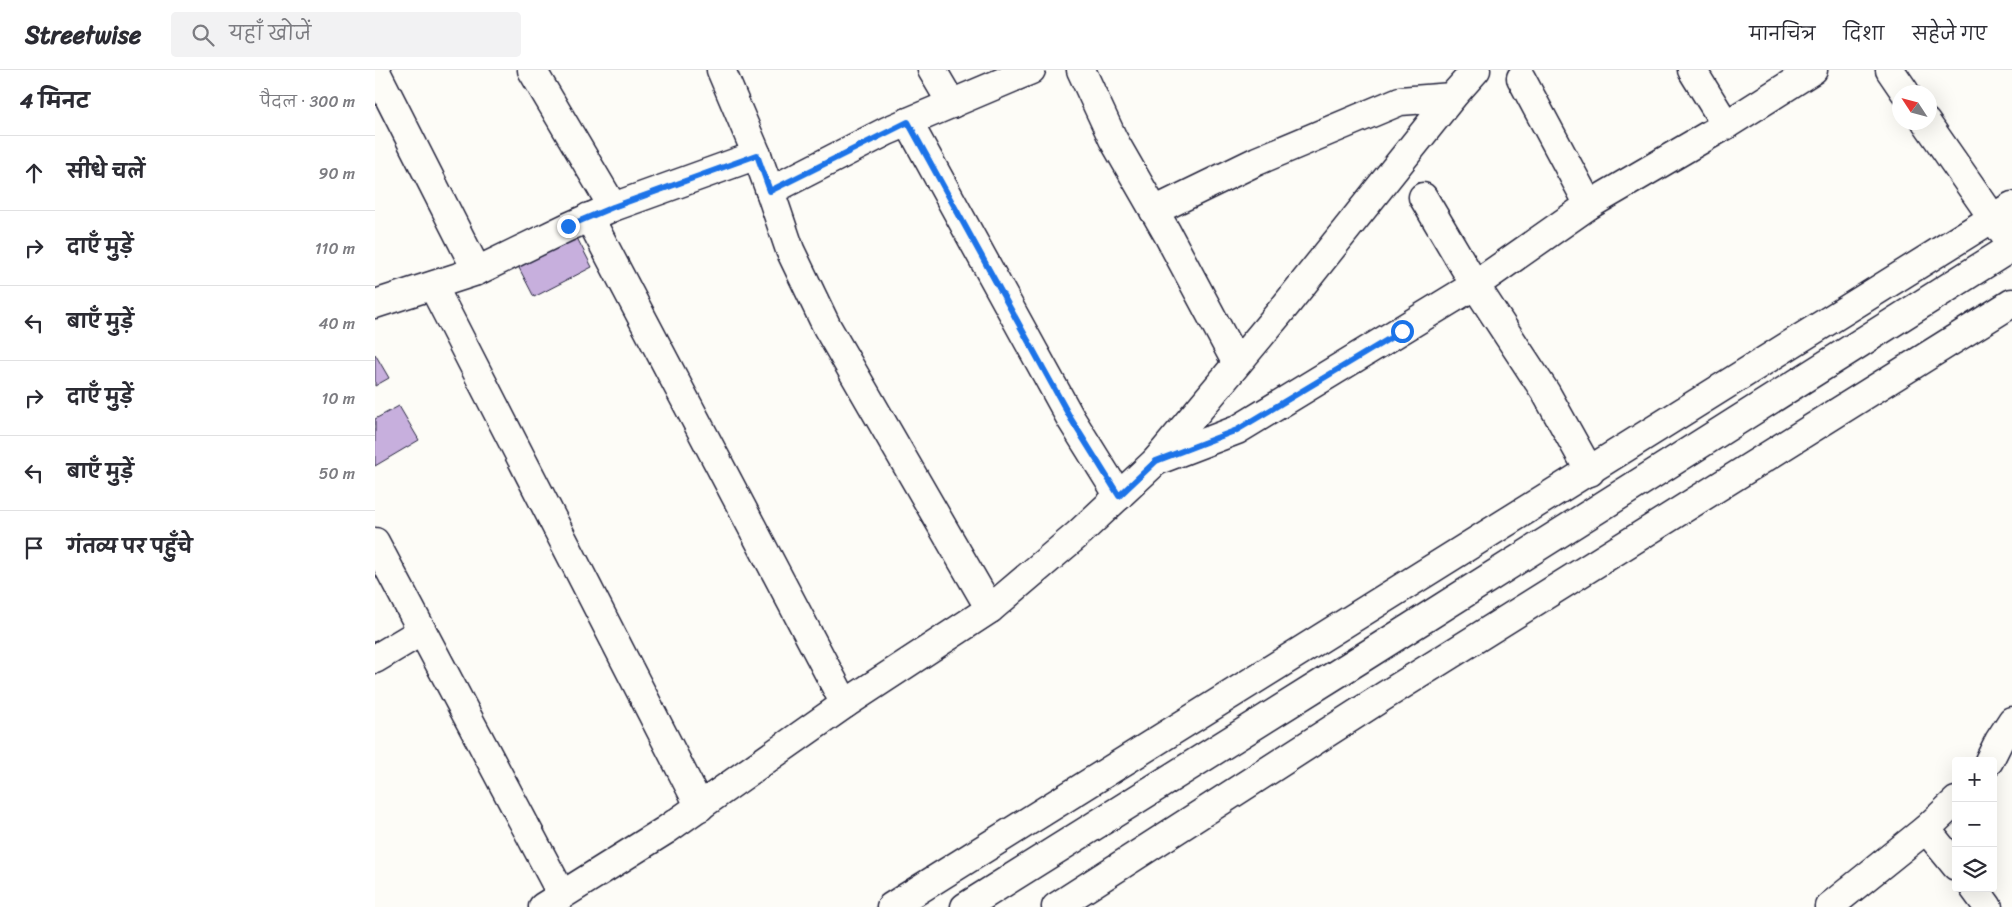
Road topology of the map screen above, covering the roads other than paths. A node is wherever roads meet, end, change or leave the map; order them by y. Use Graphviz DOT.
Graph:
graph roads {
  1 [pos="375,70"];
  2 [pos="532,70"];
  3 [pos="721,70"];
  4 [pos="932,70"];
  5 [pos="1031,70"];
  6 [pos="1081,70"];
  7 [pos="1476,70"];
  8 [pos="1692,70"];
  9 [pos="1813,70"];
  10 [pos="1890,70"];
  11 [pos="1521,78"];
  12 [pos="1900,85"];
  13 [pos="1452,97"];
  14 [pos="952,104"];
  15 [pos="908,122"];
  16 [pos="1726,126"];
  17 [pos="1933,130"];
  18 [pos="757,155"];
  19 [pos="770,191"];
  20 [pos="1423,197"];
  21 [pos="1589,206"];
  22 [pos="1154,211"];
  23 [pos="601,212"];
  24 [pos="2003,213"];
  25 [pos="2012,245"];
  26 [pos="477,271"];
  27 [pos="1893,282"];
  28 [pos="1475,285"];
  29 [pos="433,286"];
  30 [pos="2012,303"];
  31 [pos="375,304"];
  32 [pos="1910,312"];
  33 [pos="1236,362"];
  34 [pos="1156,461"];
  35 [pos="1590,472"];
  36 [pos="1119,496"];
  37 [pos="375,542"];
  38 [pos="990,609"];
  39 [pos="1340,627"];
  40 [pos="422,631"];
  41 [pos="375,659"];
  42 [pos="1369,678"];
  43 [pos="845,704"];
  44 [pos="2012,721"];
  45 [pos="1991,757"];
  46 [pos="1955,802"];
  47 [pos="700,807"];
  48 [pos="1926,829"];
  49 [pos="1952,861"];
  50 [pos="1976,892"];
  51 [pos="553,901"];
  52 [pos="891,907"];
  53 [pos="965,907"];
  54 [pos="1056,907"];
  55 [pos="1829,907"];
  56 [pos="1988,907"];
  1 -- 26 [label="street"];
  2 -- 23 [label="street"];
  3 -- 18 [label="street"];
  4 -- 14 [label="street"];
  5 -- 14 [label="street"];
  6 -- 22 [label="street"];
  7 -- 13 [label="street"];
  8 -- 16 [label="street"];
  9 -- 16 [label="street"];
  10 -- 12 [label="street"];
  11 -- 21 [label="street"];
  13 -- 22 [label="street"];
  13 -- 33 [label="street"];
  14 -- 15 [label="street"];
  15 -- 19 [label="street"];
  15 -- 36 [label="street"];
  16 -- 21 [label="street"];
  17 -- 24 [label="street"];
  18 -- 19 [label="street"];
  18 -- 23 [label="street"];
  19 -- 38 [label="street"];
  20 -- 28 [label="street"];
  21 -- 28 [label="street"];
  22 -- 33 [label="street"];
  23 -- 26 [label="street"];
  23 -- 43 [label="street"];
  24 -- 25 [label="street"];
  24 -- 27 [label="street"];
  25 -- 32 [label="street"];
  26 -- 29 [label="street"];
  27 -- 32 [label="street"];
  27 -- 35 [label="street"];
  28 -- 34 [label="street"];
  28 -- 35 [label="street"];
  29 -- 31 [label="street"];
  29 -- 47 [label="street"];
  30 -- 42 [label="street"];
  32 -- 42 [label="street"];
  33 -- 34 [label="street"];
  34 -- 36 [label="street"];
  35 -- 39 [label="street"];
  36 -- 38 [label="street"];
  37 -- 40 [label="street"];
  38 -- 43 [label="street"];
  39 -- 42 [label="street"];
  39 -- 52 [label="street"];
  40 -- 41 [label="street"];
  40 -- 51 [label="street"];
  42 -- 53 [label="street"];
  42 -- 54 [label="street"];
  43 -- 47 [label="street"];
  44 -- 45 [label="street"];
  46 -- 48 [label="street"];
  47 -- 51 [label="street"];
  48 -- 49 [label="street"];
  48 -- 55 [label="street"];
  50 -- 56 [label="street"];
}
